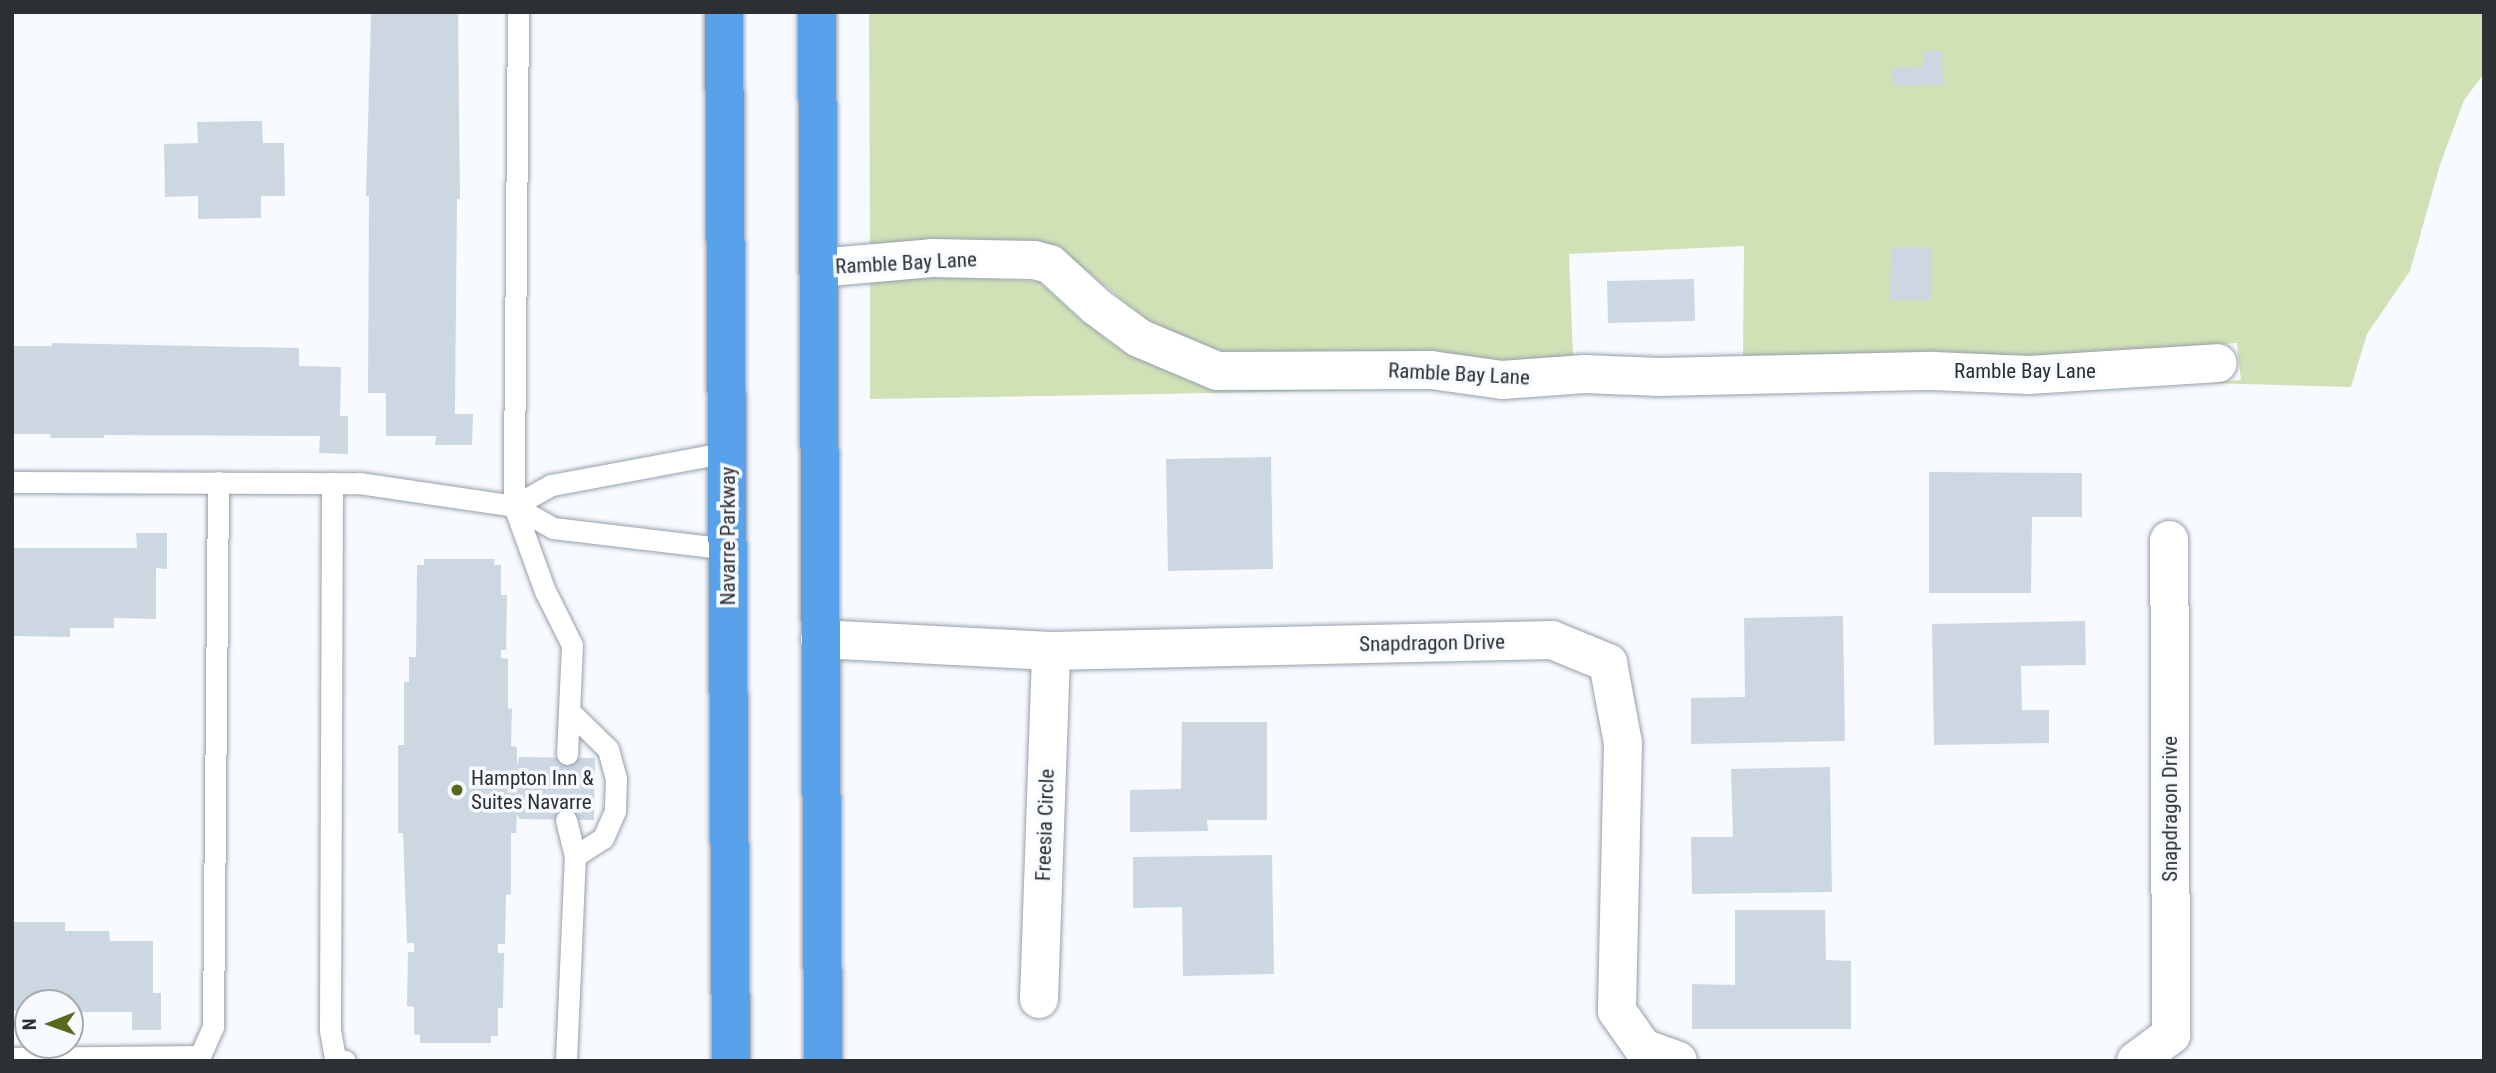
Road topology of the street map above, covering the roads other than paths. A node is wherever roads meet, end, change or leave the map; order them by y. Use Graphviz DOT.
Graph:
graph roads {
  1 [pos="518,12"];
  2 [pos="724,12"];
  3 [pos="817,12"];
  4 [pos="818,268"];
  5 [pos="2218,363"];
  6 [pos="728,452"];
  7 [pos="12,482"];
  8 [pos="218,482"];
  9 [pos="332,483"];
  10 [pos="514,506"];
  11 [pos="2169,540"];
  12 [pos="728,549"];
  13 [pos="820,639"];
  14 [pos="1051,651"];
  15 [pos="569,711"];
  16 [pos="567,754"];
  17 [pos="566,820"];
  18 [pos="575,856"];
  19 [pos="1039,999"];
  20 [pos="12,1058"];
  21 [pos="345,1061"];
  22 [pos="566,1061"];
  23 [pos="731,1061"];
  24 [pos="823,1061"];
  25 [pos="1678,1061"];
  26 [pos="2136,1061"];
  1 -- 10 [label="lane"];
  2 -- 6 [label="highway, Navarre Parkway"];
  3 -- 4 [label="highway"];
  4 -- 5 [label="street, Ramble Bay Lane"];
  4 -- 13 [label="highway"];
  6 -- 10 [label="lane"];
  6 -- 12 [label="highway, Navarre Parkway"];
  7 -- 8 [label="lane"];
  8 -- 9 [label="lane"];
  8 -- 20 [label="lane"];
  9 -- 10 [label="lane"];
  9 -- 21 [label="lane"];
  10 -- 12 [label="lane"];
  10 -- 15 [label="lane"];
  11 -- 26 [label="street, Snapdragon Drive"];
  12 -- 23 [label="highway, Navarre Parkway"];
  13 -- 14 [label="street, Snapdragon Drive"];
  13 -- 24 [label="highway"];
  14 -- 19 [label="street, Freesia Circle"];
  14 -- 25 [label="street, Snapdragon Drive"];
  15 -- 16 [label="lane"];
  15 -- 18 [label="lane"];
  17 -- 18 [label="lane"];
  18 -- 22 [label="lane"];
}
